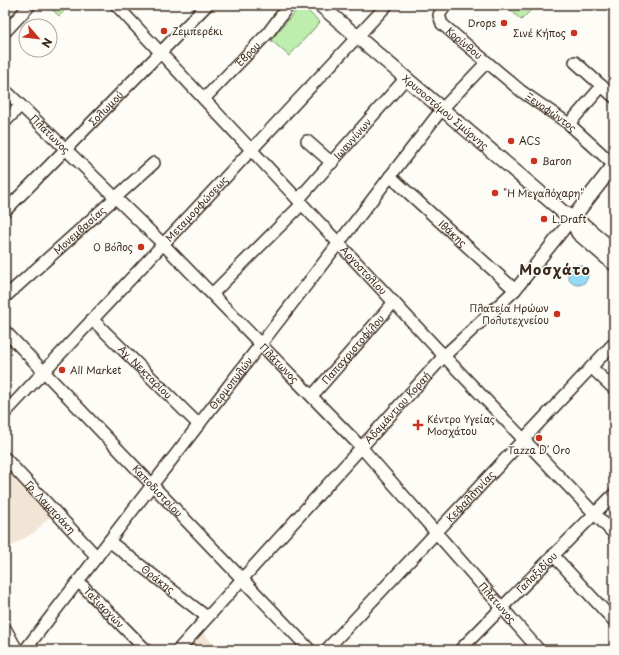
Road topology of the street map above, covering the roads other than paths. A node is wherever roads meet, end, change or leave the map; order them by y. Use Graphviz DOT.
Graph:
graph roads {
  1 [pos="30,5"];
  2 [pos="116,5"];
  3 [pos="289,5"];
  4 [pos="320,5"];
  5 [pos="387,5"];
  6 [pos="446,5"];
  7 [pos="202,6"];
  8 [pos="5,32"];
  9 [pos="357,37"];
  10 [pos="160,52"];
  11 [pos="575,62"];
  12 [pos="486,63"];
  13 [pos="406,78"];
  14 [pos="602,86"];
  15 [pos="5,90"];
  16 [pos="614,97"];
  17 [pos="204,99"];
  18 [pos="20,106"];
  19 [pos="442,109"];
  20 [pos="5,122"];
  21 [pos="569,124"];
  22 [pos="308,141"];
  23 [pos="65,149"];
  24 [pos="251,150"];
  25 [pos="154,163"];
  26 [pos="332,163"];
  27 [pos="614,165"];
  28 [pos="390,176"];
  29 [pos="114,197"];
  30 [pos="300,202"];
  31 [pos="5,211"];
  32 [pos="572,219"];
  33 [pos="339,243"];
  34 [pos="163,244"];
  35 [pos="614,251"];
  36 [pos="614,264"];
  37 [pos="515,290"];
  38 [pos="212,294"];
  39 [pos="5,297"];
  40 [pos="394,302"];
  41 [pos="92,319"];
  42 [pos="5,331"];
  43 [pos="614,342"];
  44 [pos="261,344"];
  45 [pos="444,356"];
  46 [pos="591,366"];
  47 [pos="43,371"];
  48 [pos="614,389"];
  49 [pos="312,396"];
  50 [pos="5,413"];
  51 [pos="199,425"];
  52 [pos="523,439"];
  53 [pos="361,447"];
  54 [pos="5,458"];
  55 [pos="152,485"];
  56 [pos="614,494"];
  57 [pos="594,514"];
  58 [pos="437,532"];
  59 [pos="614,534"];
  60 [pos="109,541"];
  61 [pos="553,555"];
  62 [pos="97,557"];
  63 [pos="241,579"];
  64 [pos="78,581"];
  65 [pos="501,608"];
  66 [pos="207,617"];
  67 [pos="614,621"];
  68 [pos="5,628"];
  69 [pos="17,650"];
  70 [pos="25,650"];
  71 [pos="146,650"];
  72 [pos="178,650"];
  73 [pos="310,650"];
  74 [pos="326,650"];
  75 [pos="460,650"];
  76 [pos="539,650"];
  1 -- 8 [label="street"];
  2 -- 10 [label="street, Αργοστολίου"];
  3 -- 17 [label="street, Έβρου"];
  4 -- 9 [label="main road, Χρυσοστόμου Σμύρνης"];
  5 -- 9 [label="street, Μεταμορφώσεως"];
  6 -- 12 [label="street, Κορίνθου"];
  7 -- 10 [label="street, Σολωμού"];
  9 -- 13 [label="main road, Χρυσοστόμου Σμύρνης"];
  9 -- 24 [label="street, Μεταμορφώσεως"];
  10 -- 17 [label="street, Αργοστολίου"];
  10 -- 23 [label="street, Σολωμού"];
  11 -- 14 [label="street"];
  12 -- 19 [label="street, Θερμοπυλών"];
  12 -- 21 [label="street, Ξενοφώντος"];
  13 -- 19 [label="main road, Χρυσοστόμου Σμύρνης"];
  13 -- 26 [label="street, Ιωαννίνων"];
  14 -- 16 [label="street"];
  14 -- 21 [label="street"];
  15 -- 18 [label="street, Πλάτωνος"];
  17 -- 24 [label="street, Αργοστολίου"];
  18 -- 20 [label="street"];
  18 -- 23 [label="street, Πλάτωνος"];
  19 -- 28 [label="street, Θερμοπυλών"];
  19 -- 32 [label="main road, Χρυσοστόμου Σμύρνης"];
  21 -- 27 [label="street, Ξενοφώντος"];
  22 -- 26 [label="street"];
  23 -- 29 [label="street, Πλάτωνος"];
  23 -- 31 [label="street, Σολωμού"];
  24 -- 30 [label="street, Αργοστολίου"];
  24 -- 34 [label="street, Μεταμορφώσεως"];
  25 -- 29 [label="street, Μονεμβασίας"];
  26 -- 30 [label="street, Ιωαννίνων"];
  27 -- 32 [label="main road, Αδαμάντιου Κοραή"];
  28 -- 33 [label="street, Θερμοπυλών"];
  28 -- 37 [label="street, Ιθάκης"];
  29 -- 34 [label="street, Πλάτωνος"];
  29 -- 39 [label="street, Μονεμβασίας"];
  30 -- 33 [label="street, Αργοστολίου"];
  30 -- 38 [label="street, Ιωαννίνων"];
  32 -- 35 [label="main road, Χρυσοστόμου Σμύρνης"];
  32 -- 36 [label="main road, Χρυσοστόμου Σμύρνης"];
  32 -- 37 [label="street, Αδαμάντιου Κοραή"];
  33 -- 40 [label="street, Αργοστολίου"];
  33 -- 44 [label="street, Θερμοπυλών"];
  34 -- 38 [label="street, Πλάτωνος"];
  34 -- 41 [label="street, Μεταμορφώσεως"];
  37 -- 45 [label="street, Αδαμάντιου Κοραή"];
  38 -- 44 [label="street, Πλάτωνος"];
  40 -- 45 [label="street, Αργοστολίου"];
  40 -- 49 [label="street, Παπαχριστοφίλου"];
  41 -- 47 [label="street, Μεταμορφώσεως"];
  41 -- 51 [label="street, Αγ. Νεκταρίου"];
  42 -- 47 [label="street, Καποδιστρίου"];
  43 -- 46 [label="street, Κεφαλληνίας"];
  44 -- 49 [label="street, Πλάτωνος"];
  44 -- 51 [label="street, Θερμοπυλών"];
  45 -- 52 [label="street, Αργοστολίου"];
  45 -- 53 [label="street, Αδαμάντιου Κοραή"];
  46 -- 48 [label="street"];
  46 -- 52 [label="street, Κεφαλληνίας"];
  47 -- 50 [label="street, Μεταμορφώσεως"];
  47 -- 55 [label="street, Καποδιστρίου"];
  49 -- 53 [label="street, Πλάτωνος"];
  51 -- 55 [label="street, Θερμοπυλών"];
  52 -- 57 [label="street, Αργοστολίου"];
  52 -- 58 [label="street, Κεφαλληνίας"];
  53 -- 58 [label="street, Πλάτωνος"];
  53 -- 63 [label="street, Αδαμάντιου Κοραή"];
  54 -- 62 [label="street, Γρ. Λαμπράκη"];
  55 -- 60 [label="street, Θερμοπυλών"];
  55 -- 63 [label="street, Καποδιστρίου"];
  56 -- 57 [label="street, Γαλαξιδίου"];
  57 -- 59 [label="street, Αργοστολίου"];
  57 -- 61 [label="street, Γαλαξιδίου"];
  58 -- 65 [label="street, Πλάτωνος"];
  58 -- 74 [label="street, Κεφαλληνίας"];
  60 -- 62 [label="street, Θερμοπυλών"];
  60 -- 66 [label="street, Θράκης"];
  61 -- 65 [label="street, Γαλαξιδίου"];
  61 -- 67 [label="street"];
  62 -- 64 [label="street, Θερμοπυλών"];
  63 -- 66 [label="street, Αδαμάντιου Κοραή"];
  63 -- 73 [label="street, Καποδιστρίου"];
  64 -- 70 [label="street, Θερμοπυλών"];
  64 -- 71 [label="street, Ταξιαρχών"];
  65 -- 75 [label="street, Γαλαξιδίου"];
  65 -- 76 [label="street, Πλάτωνος"];
  66 -- 72 [label="street, Αδαμάντιου Κοραή"];
  68 -- 69 [label="street"];
}
